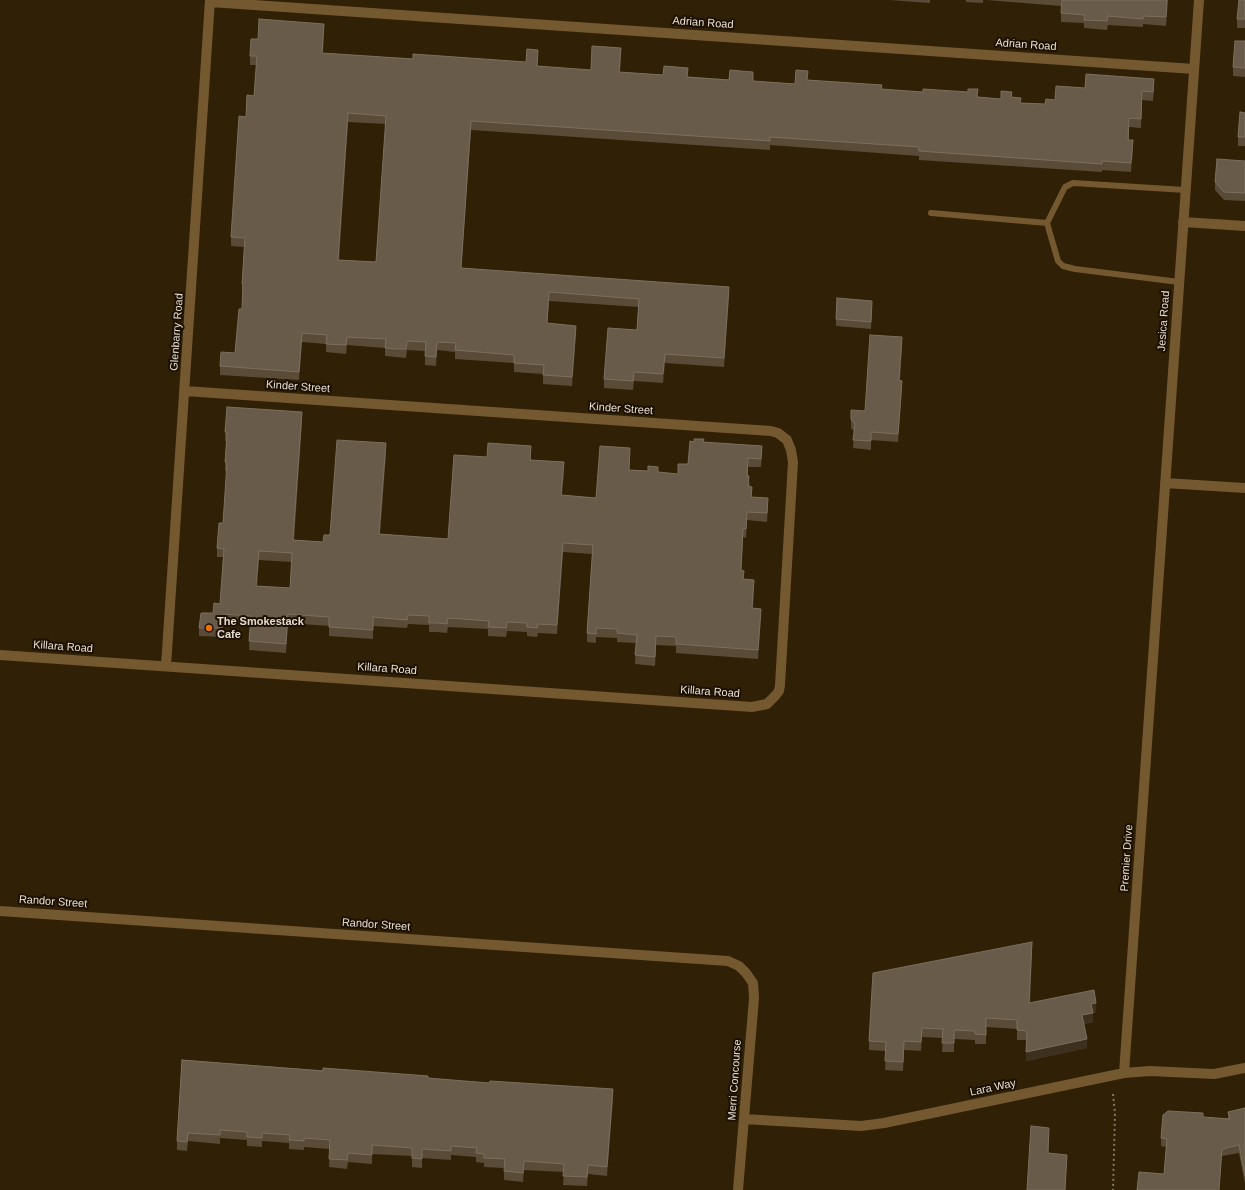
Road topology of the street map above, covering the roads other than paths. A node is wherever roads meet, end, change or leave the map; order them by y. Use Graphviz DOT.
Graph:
graph roads {
  1 [pos="1199,0"];
  2 [pos="210,1"];
  3 [pos="1194,69"];
  4 [pos="1186,190"];
  5 [pos="931,213"];
  6 [pos="1183,222"];
  7 [pos="1047,223"];
  8 [pos="1245,226"];
  9 [pos="1179,282"];
  10 [pos="185,391"];
  11 [pos="1165,482"];
  12 [pos="1245,488"];
  13 [pos="1154,644"];
  14 [pos="0,655"];
  15 [pos="166,666"];
  16 [pos="770,702"];
  17 [pos="0,911"];
  18 [pos="746,973"];
  19 [pos="1245,1068"];
  20 [pos="1124,1074"];
  21 [pos="744,1119"];
  22 [pos="738,1190"];
  1 -- 3 [label="street, Jesica Road"];
  2 -- 3 [label="street, Adrian Road"];
  2 -- 10 [label="street, Glenbarry Road"];
  3 -- 4 [label="street, Jesica Road"];
  4 -- 6 [label="street, Jesica Road"];
  4 -- 7 [label="lane"];
  5 -- 7 [label="lane"];
  6 -- 8 [label="street"];
  6 -- 9 [label="street, Jesica Road"];
  7 -- 9 [label="lane"];
  9 -- 11 [label="street, Jesica Road"];
  10 -- 15 [label="street, Glenbarry Road"];
  10 -- 16 [label="street, Kinder Street"];
  11 -- 12 [label="street"];
  11 -- 13 [label="street, Jesica Road"];
  13 -- 20 [label="street, Premier Drive"];
  14 -- 15 [label="street, Killara Road"];
  15 -- 16 [label="street, Killara Road"];
  17 -- 18 [label="street, Randor Street"];
  18 -- 21 [label="street, Merri Concourse"];
  19 -- 20 [label="street, Lara Way"];
  20 -- 21 [label="street, Lara Way"];
  21 -- 22 [label="street, Merri Concourse"];
}
